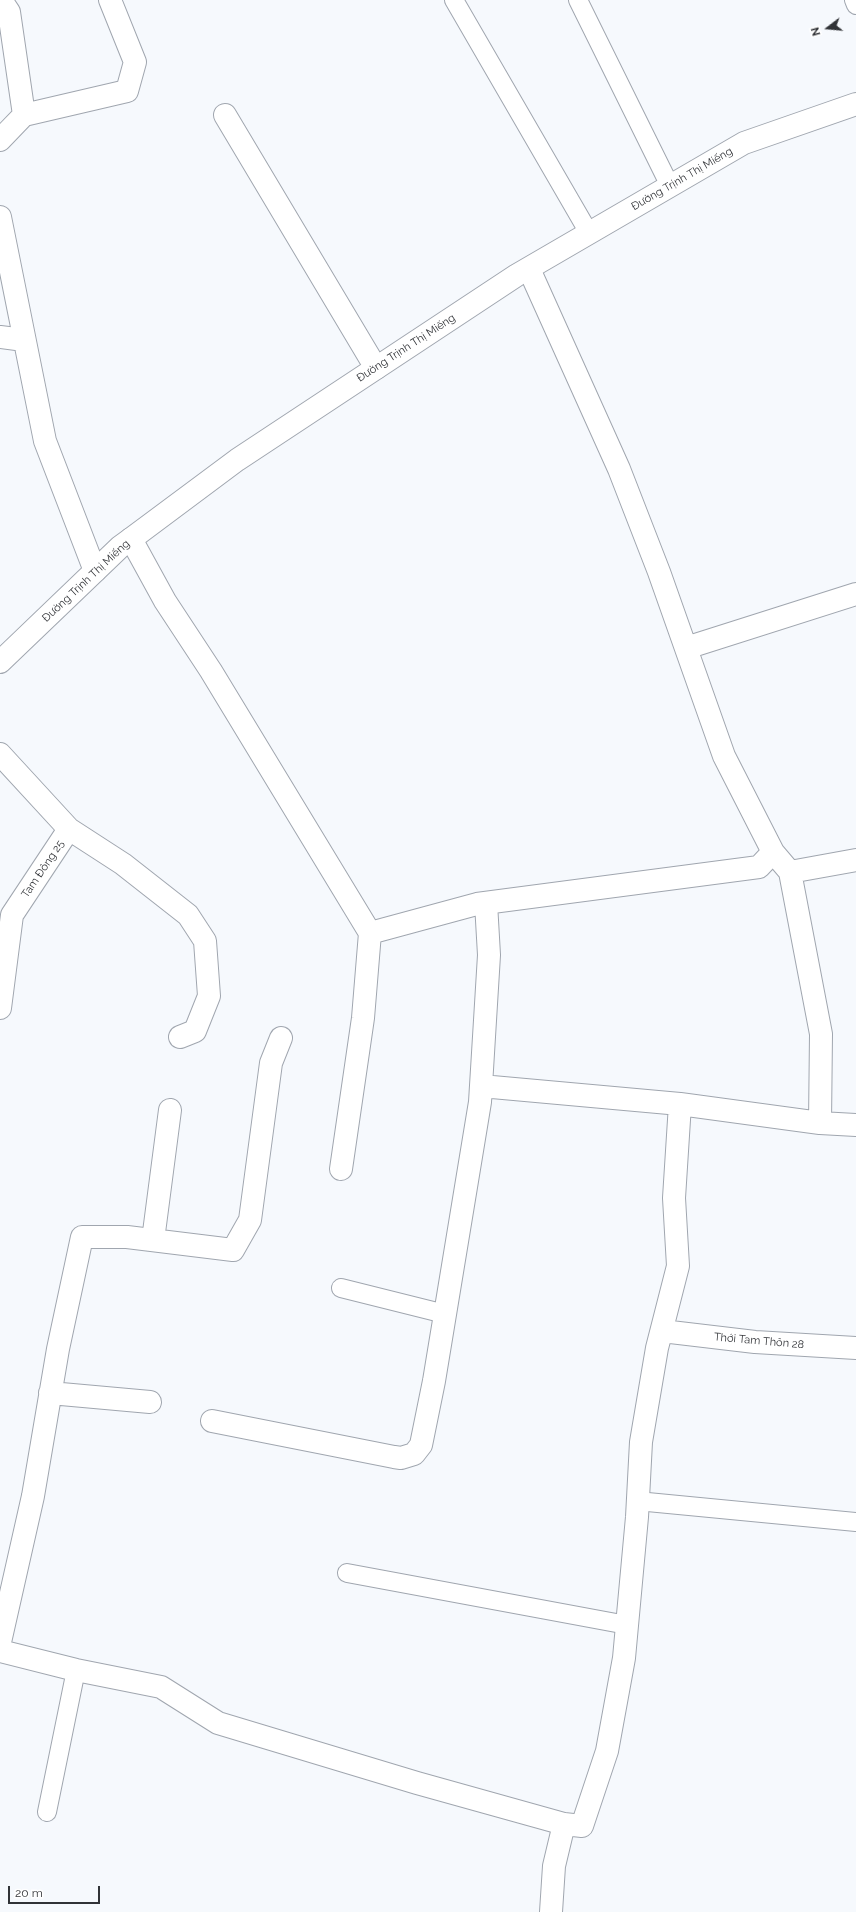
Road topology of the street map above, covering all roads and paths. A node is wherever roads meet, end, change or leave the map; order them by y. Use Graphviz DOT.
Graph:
graph roads {
  1 [pos="1,0"];
  2 [pos="110,0"];
  3 [pos="454,0"];
  4 [pos="578,0"];
  5 [pos="854,0"];
  6 [pos="856,5"];
  7 [pos="856,104"];
  8 [pos="24,115"];
  9 [pos="225,115"];
  10 [pos="0,140"];
  11 [pos="670,186"];
  12 [pos="0,216"];
  13 [pos="589,233"];
  14 [pos="529,269"];
  15 [pos="0,337"];
  16 [pos="24,340"];
  17 [pos="376,368"];
  18 [pos="131,539"];
  19 [pos="95,571"];
  20 [pos="856,594"];
  21 [pos="686,648"];
  22 [pos="0,662"];
  23 [pos="0,754"];
  24 [pos="69,830"];
  25 [pos="773,852"];
  26 [pos="856,860"];
  27 [pos="790,872"];
  28 [pos="486,903"];
  29 [pos="370,933"];
  30 [pos="0,1008"];
  31 [pos="180,1037"];
  32 [pos="281,1038"];
  33 [pos="481,1086"];
  34 [pos="680,1104"];
  35 [pos="170,1110"];
  36 [pos="820,1124"];
  37 [pos="856,1125"];
  38 [pos="341,1169"];
  39 [pos="153,1240"];
  40 [pos="341,1288"];
  41 [pos="445,1314"];
  42 [pos="662,1331"];
  43 [pos="856,1348"];
  44 [pos="50,1393"];
  45 [pos="150,1402"];
  46 [pos="212,1421"];
  47 [pos="637,1501"];
  48 [pos="856,1522"];
  49 [pos="347,1573"];
  50 [pos="627,1625"];
  51 [pos="0,1642"];
  52 [pos="0,1651"];
  53 [pos="76,1670"];
  54 [pos="47,1812"];
  55 [pos="564,1824"];
  56 [pos="550,1912"];
  1 -- 8 [label="street"];
  2 -- 8 [label="street"];
  3 -- 13 [label="lane"];
  4 -- 11 [label="lane"];
  5 -- 6 [label="lane"];
  7 -- 11 [label="street, Đường Trịnh Thị Miếng"];
  8 -- 10 [label="street"];
  9 -- 17 [label="street"];
  11 -- 13 [label="street, Đường Trịnh Thị Miếng"];
  12 -- 16 [label="street"];
  13 -- 14 [label="street, Đường Trịnh Thị Miếng"];
  14 -- 17 [label="street, Đường Trịnh Thị Miếng"];
  14 -- 21 [label="street"];
  15 -- 16 [label="street"];
  16 -- 19 [label="street"];
  17 -- 18 [label="street, Đường Trịnh Thị Miếng"];
  18 -- 19 [label="street, Đường Trịnh Thị Miếng"];
  18 -- 29 [label="street"];
  19 -- 22 [label="street, Đường Trịnh Thị Miếng"];
  20 -- 21 [label="street"];
  21 -- 25 [label="street"];
  23 -- 24 [label="street, Tam Đông 25"];
  24 -- 30 [label="street, Tam Đông 25"];
  24 -- 31 [label="street"];
  25 -- 27 [label="street"];
  25 -- 28 [label="street"];
  26 -- 27 [label="street"];
  27 -- 36 [label="street"];
  28 -- 29 [label="street"];
  28 -- 33 [label="street"];
  29 -- 38 [label="street"];
  32 -- 39 [label="street"];
  33 -- 34 [label="street"];
  33 -- 41 [label="street"];
  34 -- 36 [label="street"];
  34 -- 42 [label="street"];
  35 -- 39 [label="street"];
  36 -- 37 [label="street"];
  39 -- 44 [label="street"];
  40 -- 41 [label="lane"];
  41 -- 46 [label="street"];
  42 -- 43 [label="street, Thới Tam Thôn 28"];
  42 -- 47 [label="street"];
  44 -- 45 [label="street"];
  44 -- 51 [label="street"];
  47 -- 48 [label="lane"];
  47 -- 50 [label="street"];
  49 -- 50 [label="lane"];
  50 -- 55 [label="street"];
  52 -- 53 [label="street"];
  53 -- 54 [label="lane"];
  53 -- 55 [label="street"];
  55 -- 56 [label="street"];
}
